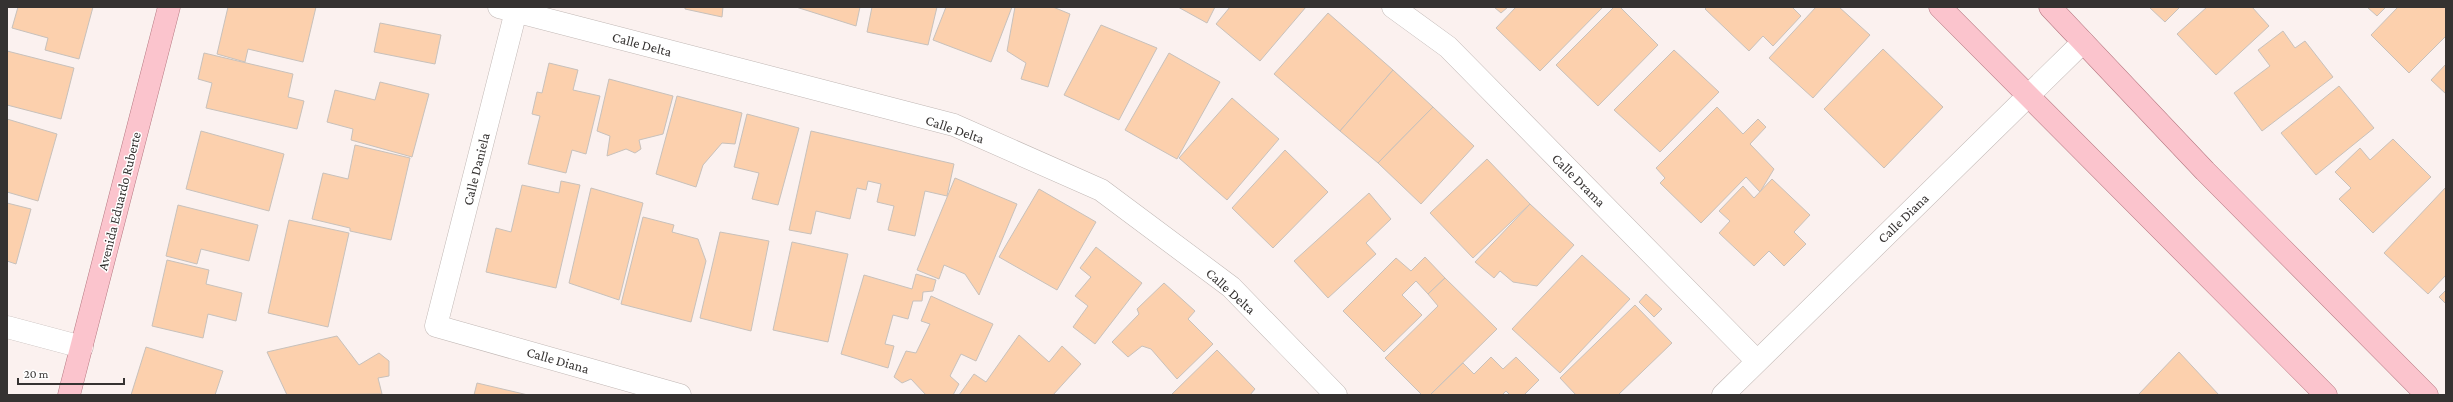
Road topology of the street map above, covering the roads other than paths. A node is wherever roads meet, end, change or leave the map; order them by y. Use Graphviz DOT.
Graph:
graph roads {
  1 [pos="169,7"];
  2 [pos="1394,7"];
  3 [pos="1940,7"];
  4 [pos="2050,7"];
  5 [pos="507,9"];
  6 [pos="2083,42"];
  7 [pos="2029,95"];
  8 [pos="436,326"];
  9 [pos="7,327"];
  10 [pos="82,347"];
  11 [pos="1757,361"];
  12 [pos="69,395"];
  13 [pos="680,395"];
  14 [pos="1336,395"];
  15 [pos="1723,395"];
  16 [pos="2326,395"];
  17 [pos="2427,395"];
  1 -- 10 [label="main road, Avenida Eduardo Ruberte"];
  2 -- 11 [label="street, Calle Drama"];
  3 -- 7 [label="main road"];
  4 -- 6 [label="main road"];
  5 -- 8 [label="street, Calle Daniela"];
  5 -- 14 [label="street, Calle Delta"];
  6 -- 7 [label="street, Calle Diana"];
  6 -- 17 [label="main road"];
  7 -- 11 [label="street, Calle Diana"];
  7 -- 16 [label="main road"];
  8 -- 13 [label="street, Calle Diana"];
  9 -- 10 [label="street"];
  10 -- 12 [label="main road, Avenida Eduardo Ruberte"];
  11 -- 15 [label="street, Calle Diana"];
}
